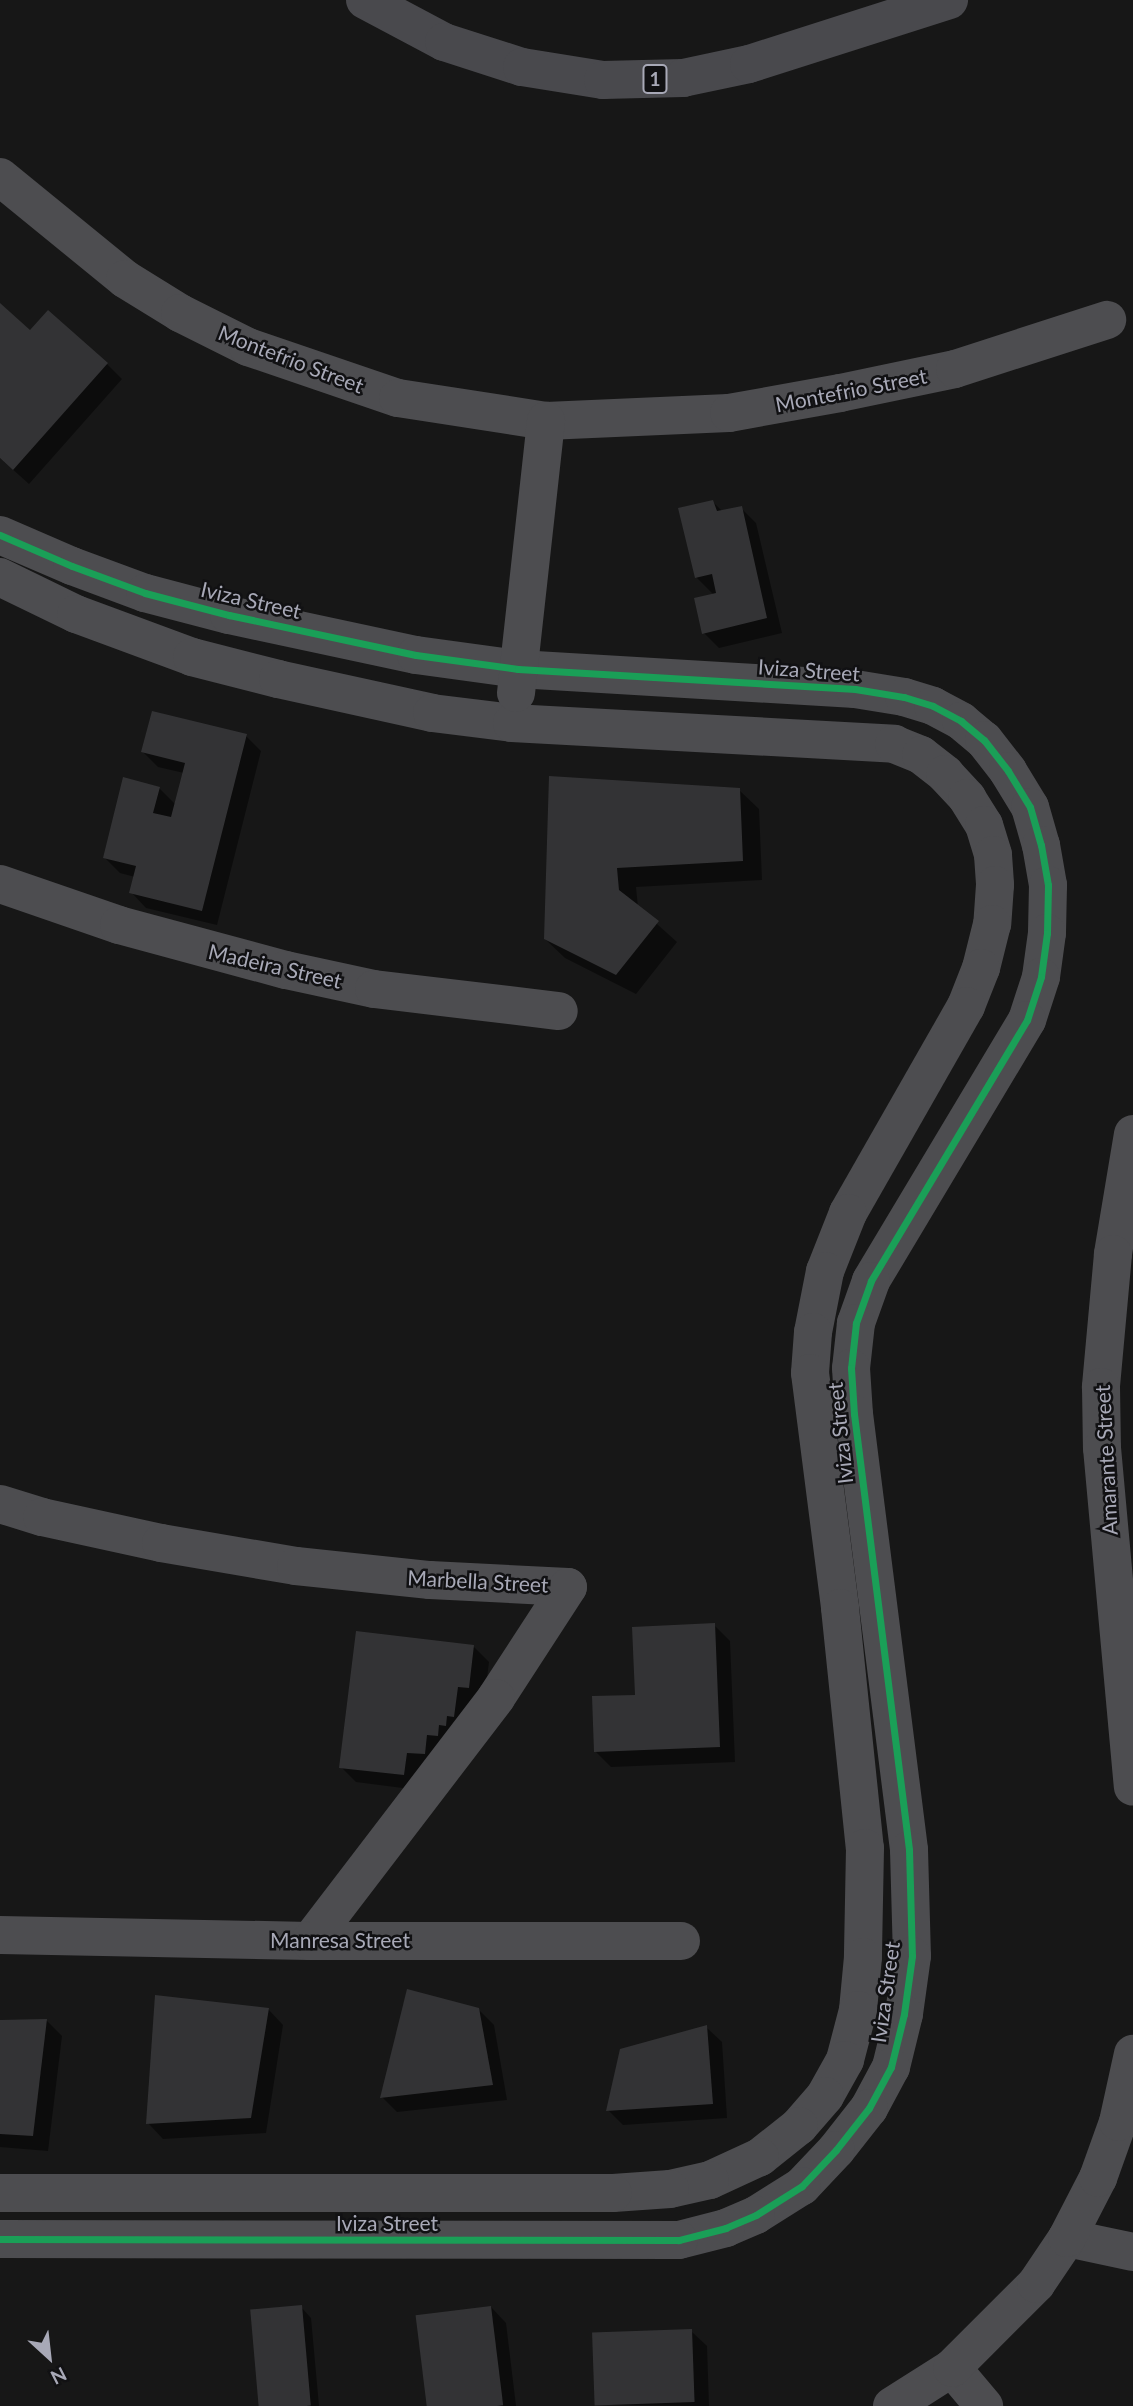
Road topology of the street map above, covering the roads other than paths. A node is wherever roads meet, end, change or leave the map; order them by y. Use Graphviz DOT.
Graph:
graph roads {
  1 [pos="365,0"];
  2 [pos="949,0"];
  3 [pos="0,177"];
  4 [pos="1107,320"];
  5 [pos="546,421"];
  6 [pos="0,535"];
  7 [pos="0,577"];
  8 [pos="519,669"];
  9 [pos="512,723"];
  10 [pos="0,884"];
  11 [pos="559,1011"];
  12 [pos="1133,1134"];
  13 [pos="1123,1250"];
  14 [pos="0,1504"];
  15 [pos="1128,1685"];
  16 [pos="1133,1787"];
  17 [pos="0,1936"];
  18 [pos="310,1941"];
  19 [pos="681,1941"];
  20 [pos="1133,2054"];
  21 [pos="0,2193"];
  22 [pos="1067,2238"];
  23 [pos="0,2239"];
  24 [pos="1133,2252"];
  25 [pos="952,2368"];
  26 [pos="892,2406"];
  27 [pos="984,2406"];
  1 -- 2 [label="highway, 1"];
  3 -- 5 [label="street, Montefrio Street"];
  4 -- 5 [label="street, Montefrio Street"];
  5 -- 8 [label="street"];
  6 -- 8 [label="street, Iviza Street"];
  7 -- 9 [label="street, Iviza Street"];
  8 -- 9 [label="street"];
  8 -- 23 [label="street, Iviza Street"];
  9 -- 21 [label="street, Iviza Street"];
  10 -- 11 [label="street, Madeira Street"];
  12 -- 13 [label="street, Amarante Street"];
  13 -- 15 [label="street, Amarante Street"];
  14 -- 18 [label="street, Marbella Street"];
  15 -- 16 [label="street, Amarante Street"];
  17 -- 18 [label="street, Manresa Street"];
  18 -- 19 [label="street, Manresa Street"];
  20 -- 22 [label="street"];
  22 -- 24 [label="street"];
  22 -- 25 [label="street"];
  25 -- 26 [label="street"];
  25 -- 27 [label="street"];
}
